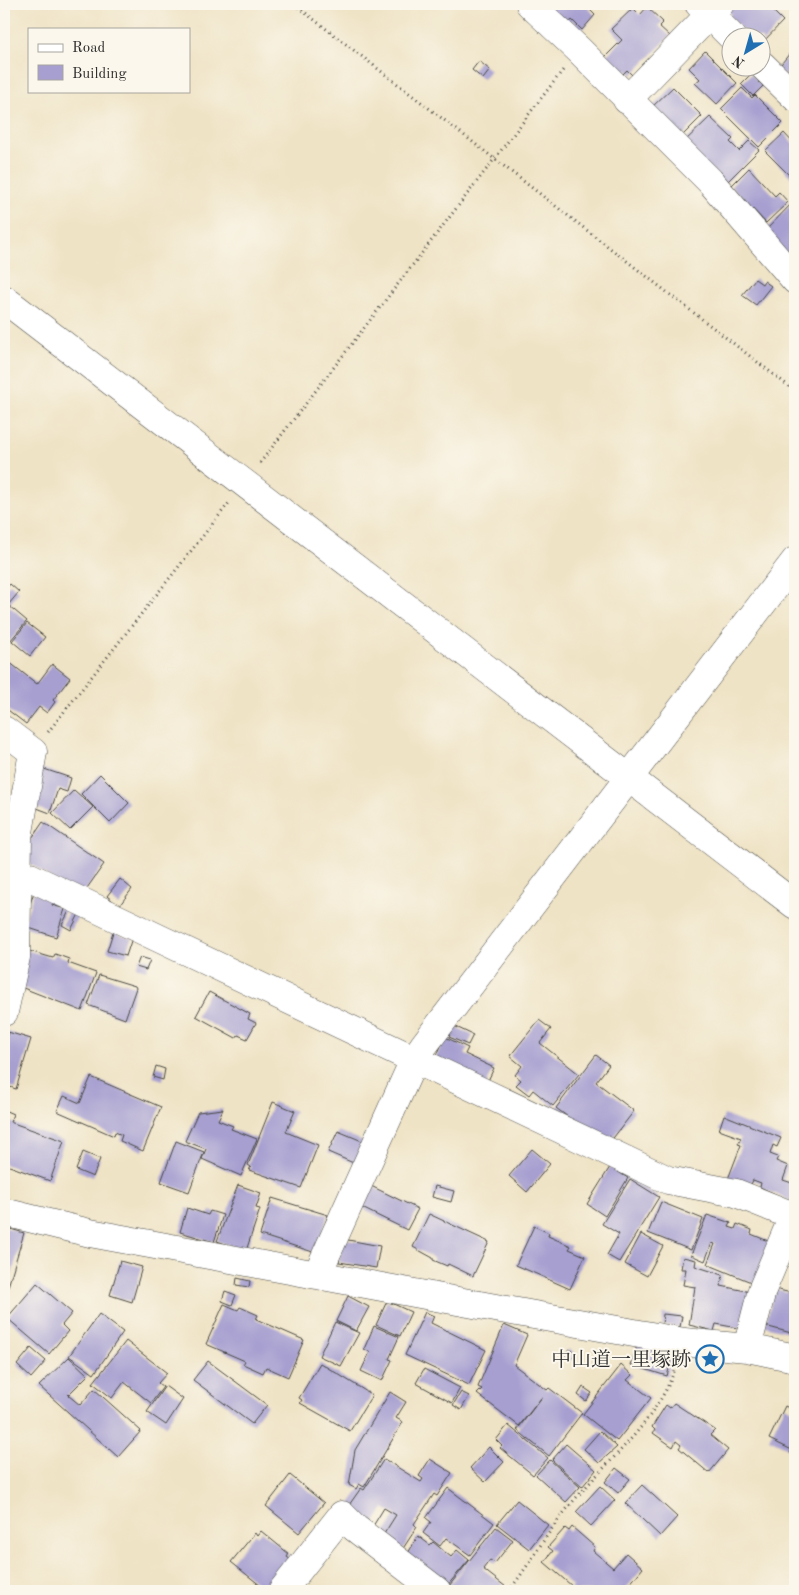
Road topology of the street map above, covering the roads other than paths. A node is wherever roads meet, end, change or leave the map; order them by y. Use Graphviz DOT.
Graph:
graph roads {
  1 [pos="530,4"];
  2 [pos="710,7"];
  3 [pos="726,28"];
  4 [pos="772,75"];
  5 [pos="795,97"];
  6 [pos="627,100"];
  7 [pos="795,280"];
  8 [pos="4,299"];
  9 [pos="795,561"];
  10 [pos="4,730"];
  11 [pos="628,779"];
  12 [pos="16,876"];
  13 [pos="795,905"];
  14 [pos="4,1012"];
  15 [pos="414,1060"];
  16 [pos="4,1212"];
  17 [pos="794,1214"];
  18 [pos="318,1274"];
  19 [pos="747,1348"];
  20 [pos="793,1357"];
  21 [pos="282,1591"];
  22 [pos="437,1591"];
  1 -- 6 [label="street"];
  2 -- 3 [label="street"];
  2 -- 6 [label="street"];
  4 -- 5 [label="street"];
  6 -- 7 [label="street"];
  8 -- 11 [label="street"];
  9 -- 11 [label="street"];
  10 -- 12 [label="street"];
  11 -- 13 [label="street"];
  11 -- 15 [label="street"];
  12 -- 14 [label="street"];
  12 -- 15 [label="street"];
  15 -- 17 [label="street"];
  15 -- 18 [label="street"];
  16 -- 18 [label="street"];
  17 -- 19 [label="street"];
  18 -- 19 [label="street"];
  19 -- 20 [label="street"];
  21 -- 22 [label="street"];
}
